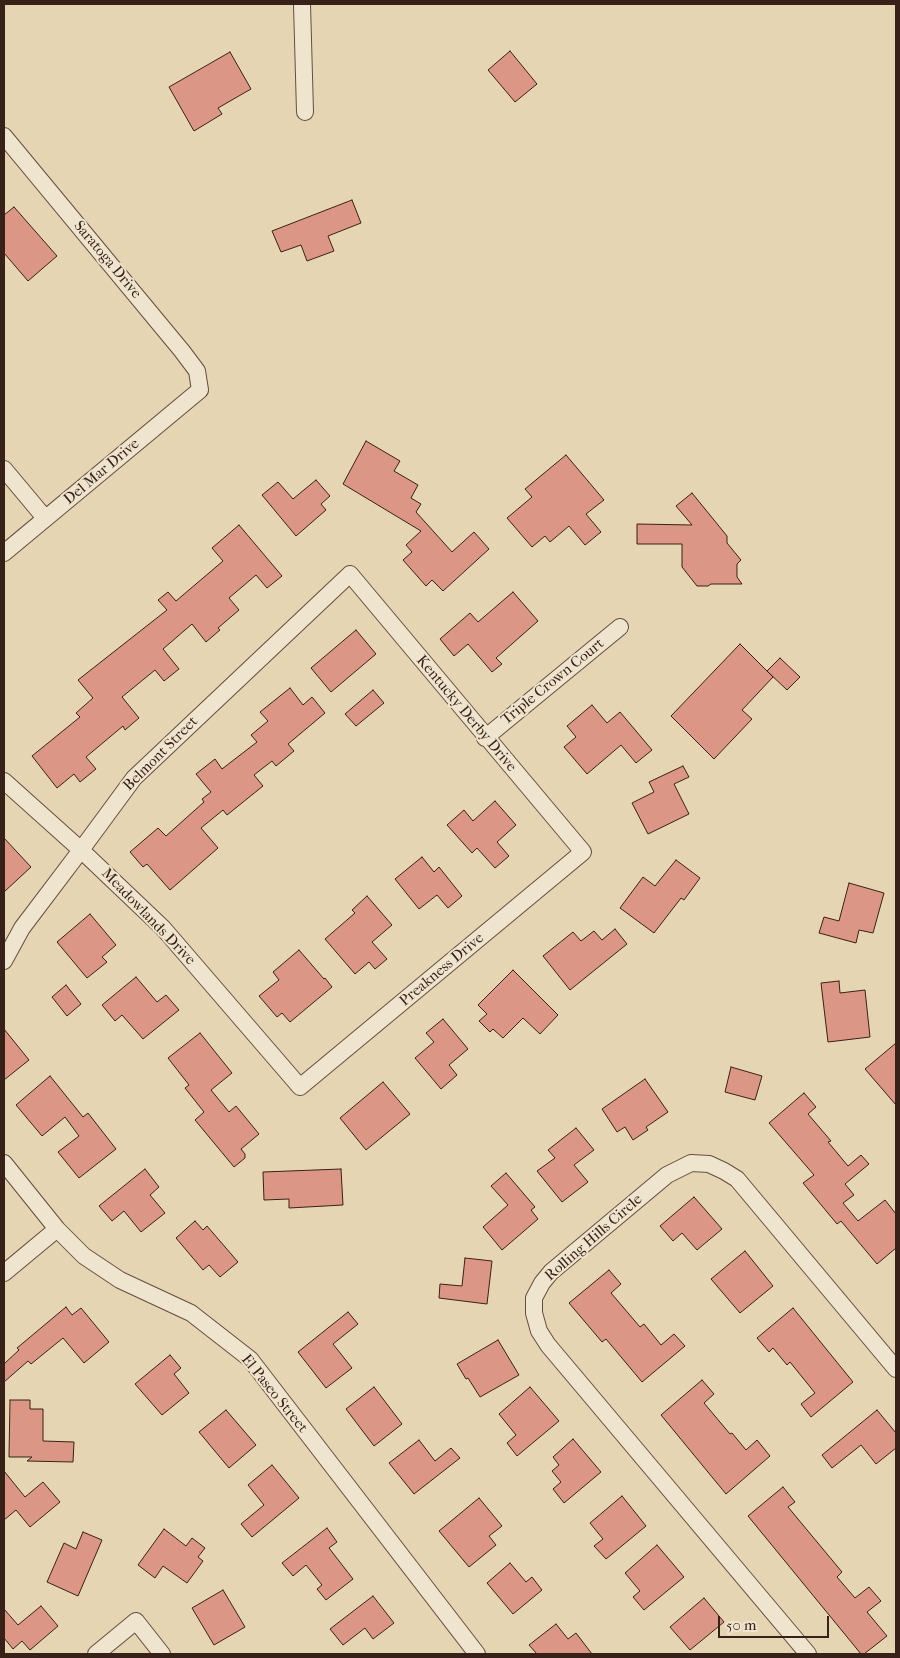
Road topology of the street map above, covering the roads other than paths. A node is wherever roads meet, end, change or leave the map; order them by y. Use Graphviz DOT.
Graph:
graph roads {
  1 [pos="302,4"];
  2 [pos="305,112"];
  3 [pos="4,136"];
  4 [pos="200,390"];
  5 [pos="4,469"];
  6 [pos="45,518"];
  7 [pos="4,553"];
  8 [pos="350,574"];
  9 [pos="620,627"];
  10 [pos="485,738"];
  11 [pos="4,781"];
  12 [pos="81,850"];
  13 [pos="583,852"];
  14 [pos="4,961"];
  15 [pos="300,1087"];
  16 [pos="4,1163"];
  17 [pos="58,1229"];
  18 [pos="4,1273"];
  19 [pos="896,1369"];
  20 [pos="96,1654"];
  21 [pos="162,1654"];
  22 [pos="478,1654"];
  23 [pos="808,1654"];
  1 -- 2 [label="street"];
  3 -- 4 [label="street, Saratoga Drive"];
  4 -- 6 [label="street, Del Mar Drive"];
  5 -- 6 [label="street"];
  6 -- 7 [label="street, Del Mar Drive"];
  8 -- 10 [label="street, Kentucky Derby Drive"];
  8 -- 12 [label="street, Belmont Street"];
  9 -- 10 [label="street, Triple Crown Court"];
  10 -- 13 [label="street, Kentucky Derby Drive"];
  11 -- 12 [label="street, Meadowlands Drive"];
  12 -- 14 [label="street, Belmont Street"];
  12 -- 15 [label="street, Meadowlands Drive"];
  13 -- 15 [label="street, Preakness Drive"];
  16 -- 17 [label="street, El Paseo Street"];
  17 -- 18 [label="street"];
  17 -- 22 [label="street, El Paseo Street"];
  19 -- 23 [label="street, Rolling Hills Circle"];
  20 -- 21 [label="street"];
}
